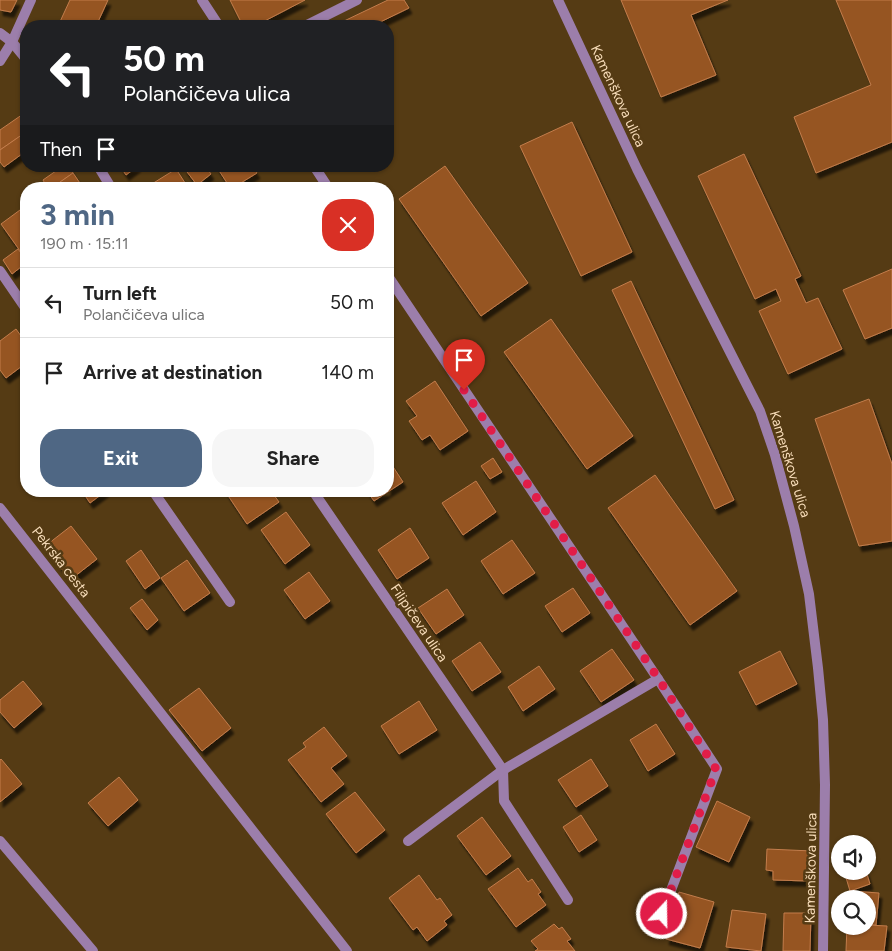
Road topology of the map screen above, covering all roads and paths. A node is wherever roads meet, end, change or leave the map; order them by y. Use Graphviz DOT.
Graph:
graph roads {
  1 [pos="31,0"];
  2 [pos="202,0"];
  3 [pos="357,0"];
  4 [pos="558,0"];
  5 [pos="22,20"];
  6 [pos="216,20"];
  7 [pos="317,20"];
  8 [pos="20,24"];
  9 [pos="0,33"];
  10 [pos="12,42"];
  11 [pos="20,52"];
  12 [pos="0,61"];
  13 [pos="0,271"];
  14 [pos="394,285"];
  15 [pos="20,300"];
  16 [pos="157,497"];
  17 [pos="317,497"];
  18 [pos="0,508"];
  19 [pos="230,602"];
  20 [pos="658,678"];
  21 [pos="503,770"];
  22 [pos="0,841"];
  23 [pos="408,841"];
  24 [pos="568,900"];
  25 [pos="662,914"];
  26 [pos="824,950"];
  27 [pos="93,951"];
  28 [pos="347,951"];
  1 -- 5 [label="street"];
  2 -- 6 [label="street"];
  3 -- 7 [label="street"];
  4 -- 26 [label="street, Kamenškova ulica"];
  8 -- 10 [label="street"];
  9 -- 10 [label="street"];
  10 -- 11 [label="street"];
  10 -- 12 [label="street"];
  13 -- 15 [label="street"];
  14 -- 20 [label="street"];
  16 -- 19 [label="street"];
  17 -- 21 [label="street, Filipičeva ulica"];
  18 -- 28 [label="street, Pekrska cesta"];
  20 -- 21 [label="street"];
  20 -- 25 [label="street"];
  21 -- 23 [label="street"];
  21 -- 24 [label="street"];
  22 -- 27 [label="street"];
}
